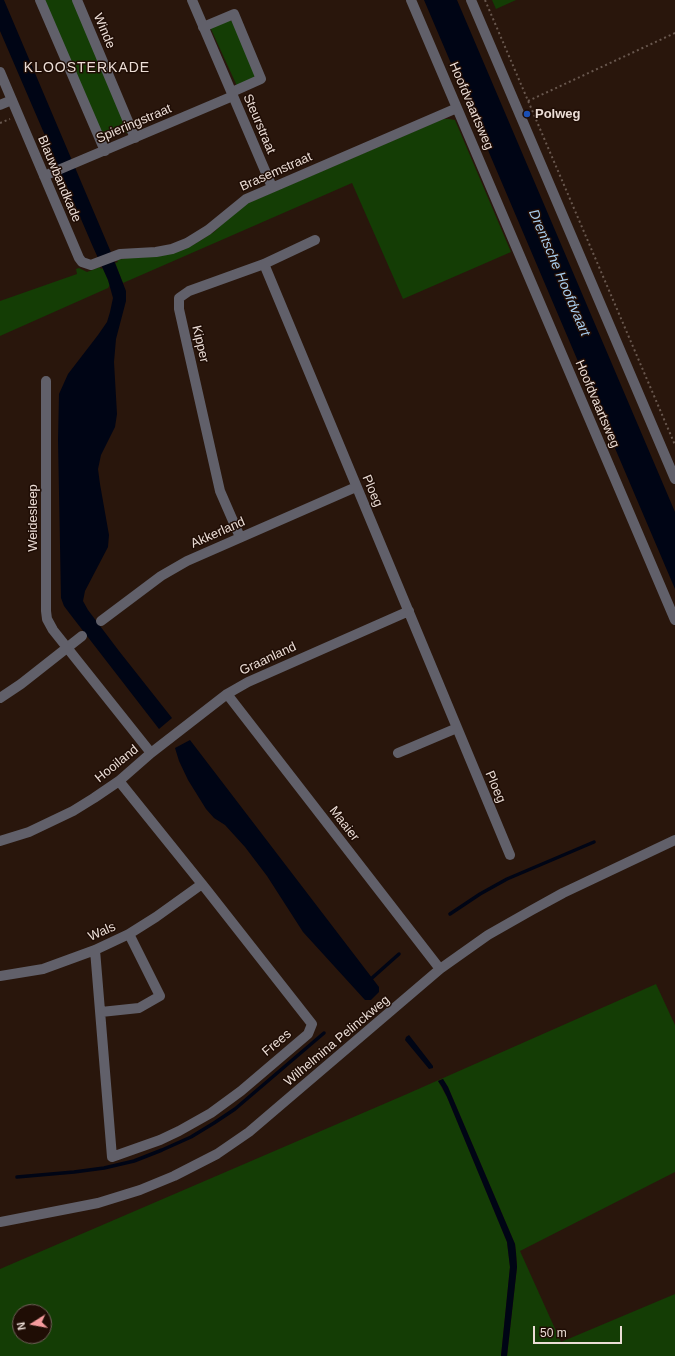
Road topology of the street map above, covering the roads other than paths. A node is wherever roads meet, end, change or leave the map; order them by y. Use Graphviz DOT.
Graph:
graph roads {
  1 [pos="40,0"];
  2 [pos="77,0"];
  3 [pos="192,0"];
  4 [pos="411,0"];
  5 [pos="471,0"];
  6 [pos="204,27"];
  7 [pos="0,72"];
  8 [pos="233,94"];
  9 [pos="12,100"];
  10 [pos="0,106"];
  11 [pos="457,108"];
  12 [pos="135,138"];
  13 [pos="104,151"];
  14 [pos="44,176"];
  15 [pos="272,187"];
  16 [pos="315,240"];
  17 [pos="264,264"];
  18 [pos="87,265"];
  19 [pos="46,381"];
  20 [pos="675,479"];
  21 [pos="356,487"];
  22 [pos="240,537"];
  23 [pos="409,611"];
  24 [pos="675,620"];
  25 [pos="101,621"];
  26 [pos="82,636"];
  27 [pos="68,648"];
  28 [pos="227,694"];
  29 [pos="0,698"];
  30 [pos="456,728"];
  31 [pos="151,753"];
  32 [pos="398,753"];
  33 [pos="119,781"];
  34 [pos="675,840"];
  35 [pos="0,841"];
  36 [pos="510,855"];
  37 [pos="202,884"];
  38 [pos="129,934"];
  39 [pos="95,950"];
  40 [pos="440,969"];
  41 [pos="0,976"];
  42 [pos="101,1012"];
  43 [pos="0,1222"];
  1 -- 13 [label="street"];
  2 -- 12 [label="street, Winde"];
  3 -- 6 [label="street, Steurstraat"];
  4 -- 11 [label="street, Hoofdvaartsweg"];
  5 -- 20 [label="street"];
  6 -- 8 [label="street, Steurstraat"];
  6 -- 8 [label="street, Steurstraat"];
  7 -- 9 [label="street, Blauwbandkade"];
  8 -- 12 [label="street, Spieringstraat"];
  8 -- 15 [label="street, Steurstraat"];
  9 -- 10 [label="street"];
  9 -- 14 [label="street, Blauwbandkade"];
  11 -- 15 [label="street, Brasemstraat"];
  11 -- 24 [label="street, Hoofdvaartsweg"];
  12 -- 13 [label="street, Spieringstraat"];
  13 -- 14 [label="street, Spieringstraat"];
  14 -- 18 [label="street, Blauwbandkade"];
  15 -- 18 [label="street, Brasemstraat"];
  16 -- 17 [label="street, Kipper"];
  17 -- 21 [label="street, Ploeg"];
  17 -- 22 [label="street, Kipper"];
  19 -- 27 [label="street, Weidesleep"];
  21 -- 22 [label="street, Akkerland"];
  21 -- 23 [label="street, Ploeg"];
  22 -- 25 [label="street, Akkerland"];
  23 -- 28 [label="street, Graanland"];
  23 -- 30 [label="street, Ploeg"];
  26 -- 27 [label="street"];
  27 -- 29 [label="street"];
  27 -- 31 [label="street, Hooiland"];
  28 -- 31 [label="street, Graanland"];
  28 -- 40 [label="street, Maaier"];
  30 -- 32 [label="street"];
  30 -- 36 [label="street, Ploeg"];
  31 -- 33 [label="street, Hooiland"];
  33 -- 35 [label="street, Hooiland"];
  33 -- 37 [label="street, Frees"];
  34 -- 40 [label="street, Wilhelmina Pelinckweg"];
  37 -- 38 [label="street, Wals"];
  37 -- 42 [label="street, Frees"];
  38 -- 39 [label="street, Wals"];
  38 -- 42 [label="street"];
  39 -- 41 [label="street, Wals"];
  39 -- 42 [label="street, Frees"];
  40 -- 43 [label="street, Wilhelmina Pelinckweg"];
}
